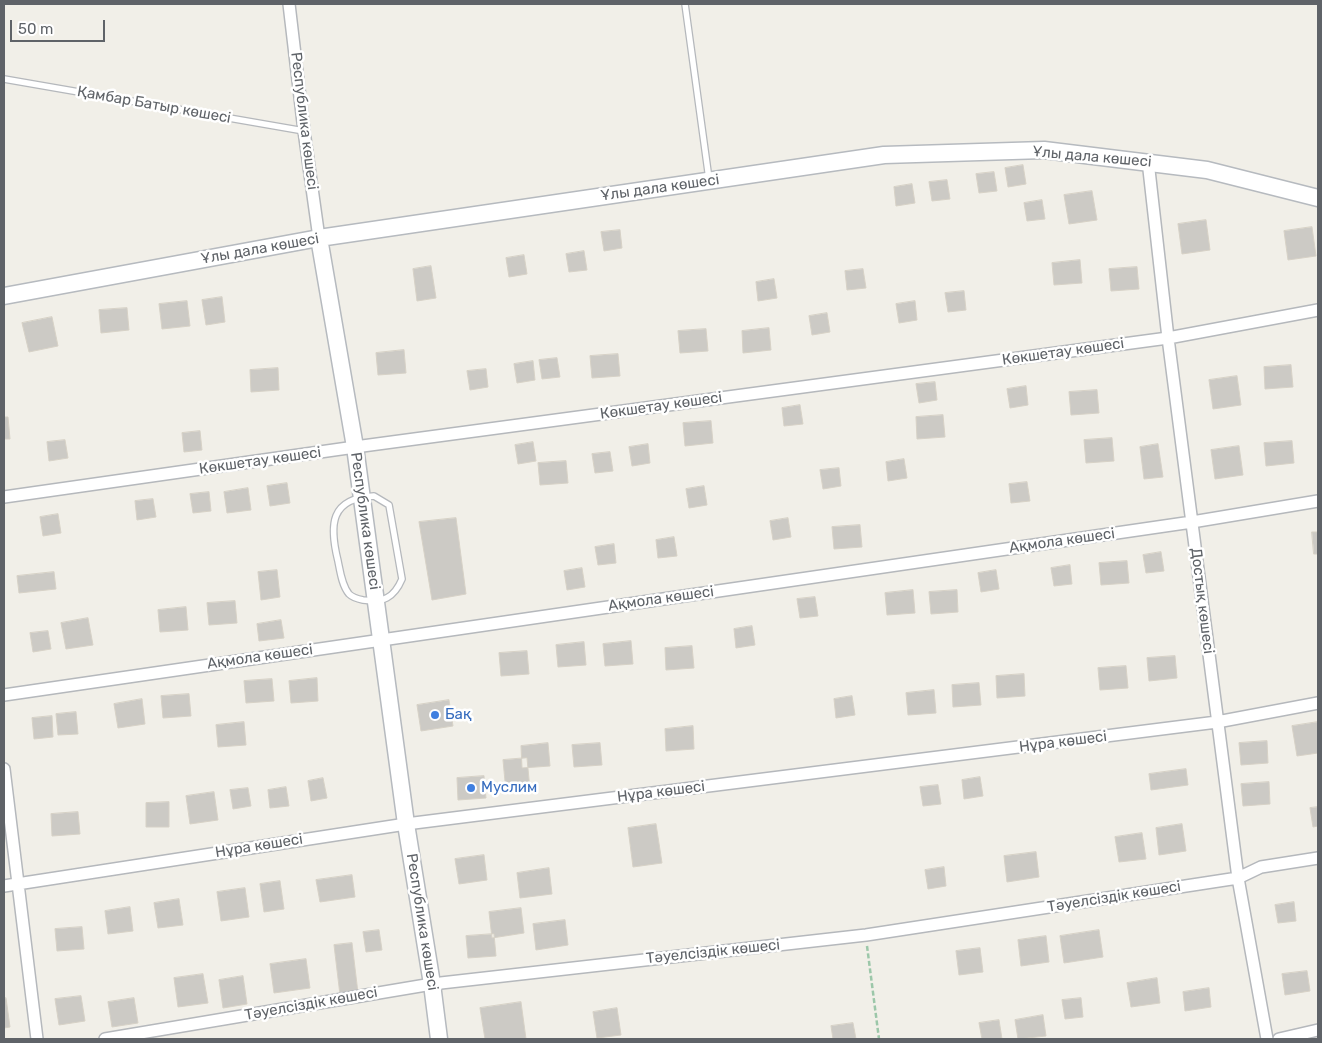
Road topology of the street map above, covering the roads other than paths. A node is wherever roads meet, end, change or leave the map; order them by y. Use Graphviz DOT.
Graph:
graph roads {
  1 [pos="289,4"];
  2 [pos="685,4"];
  3 [pos="4,78"];
  4 [pos="304,131"];
  5 [pos="1148,161"];
  6 [pos="709,181"];
  7 [pos="1318,198"];
  8 [pos="319,238"];
  9 [pos="4,296"];
  10 [pos="1318,310"];
  11 [pos="1168,338"];
  12 [pos="355,447"];
  13 [pos="4,497"];
  14 [pos="361,497"];
  15 [pos="1318,501"];
  16 [pos="1192,522"];
  17 [pos="376,602"];
  18 [pos="381,639"];
  19 [pos="4,695"];
  20 [pos="1318,703"];
  21 [pos="1217,722"];
  22 [pos="4,769"];
  23 [pos="406,824"];
  24 [pos="1318,858"];
  25 [pos="1238,878"];
  26 [pos="18,884"];
  27 [pos="4,886"];
  28 [pos="432,984"];
  29 [pos="1318,1030"];
  30 [pos="37,1039"];
  31 [pos="105,1039"];
  32 [pos="439,1039"];
  33 [pos="1267,1039"];
  34 [pos="1279,1039"];
  1 -- 4 [label="street, Республика көшесі"];
  2 -- 6 [label="lane"];
  3 -- 4 [label="lane, Қамбар Батыр көшесі"];
  4 -- 8 [label="street, Республика көшесі"];
  5 -- 6 [label="street, Ұлы дала көшесі"];
  5 -- 7 [label="street, Ұлы дала көшесі"];
  5 -- 11 [label="street, Достық көшесі"];
  6 -- 8 [label="street, Ұлы дала көшесі"];
  8 -- 9 [label="street, Ұлы дала көшесі"];
  8 -- 12 [label="street, Республика көшесі"];
  10 -- 11 [label="street, Көкшетау көшесі"];
  11 -- 12 [label="street, Көкшетау көшесі"];
  11 -- 16 [label="street, Достық көшесі"];
  12 -- 13 [label="street, Көкшетау көшесі"];
  12 -- 14 [label="street, Республика көшесі"];
  14 -- 17 [label="street, Республика көшесі"];
  14 -- 17 [label="lane"];
  14 -- 17 [label="lane"];
  15 -- 16 [label="street, Ақмола көшесі"];
  16 -- 18 [label="street, Ақмола көшесі"];
  16 -- 21 [label="street, Достық көшесі"];
  17 -- 18 [label="street, Республика көшесі"];
  18 -- 19 [label="street, Ақмола көшесі"];
  18 -- 23 [label="street, Республика көшесі"];
  20 -- 21 [label="street, Нұра көшесі"];
  21 -- 23 [label="street, Нұра көшесі"];
  21 -- 25 [label="street, Достық көшесі"];
  22 -- 26 [label="street"];
  23 -- 26 [label="street, Нұра көшесі"];
  23 -- 28 [label="street, Республика көшесі"];
  24 -- 25 [label="street, Тәуелсіздік көшесі"];
  25 -- 28 [label="street, Тәуелсіздік көшесі"];
  25 -- 33 [label="street, Достық көшесі"];
  26 -- 27 [label="street, Нұра көшесі"];
  26 -- 30 [label="street"];
  28 -- 31 [label="street, Тәуелсіздік көшесі"];
  28 -- 32 [label="street, Республика көшесі"];
  29 -- 34 [label="street"];
}
